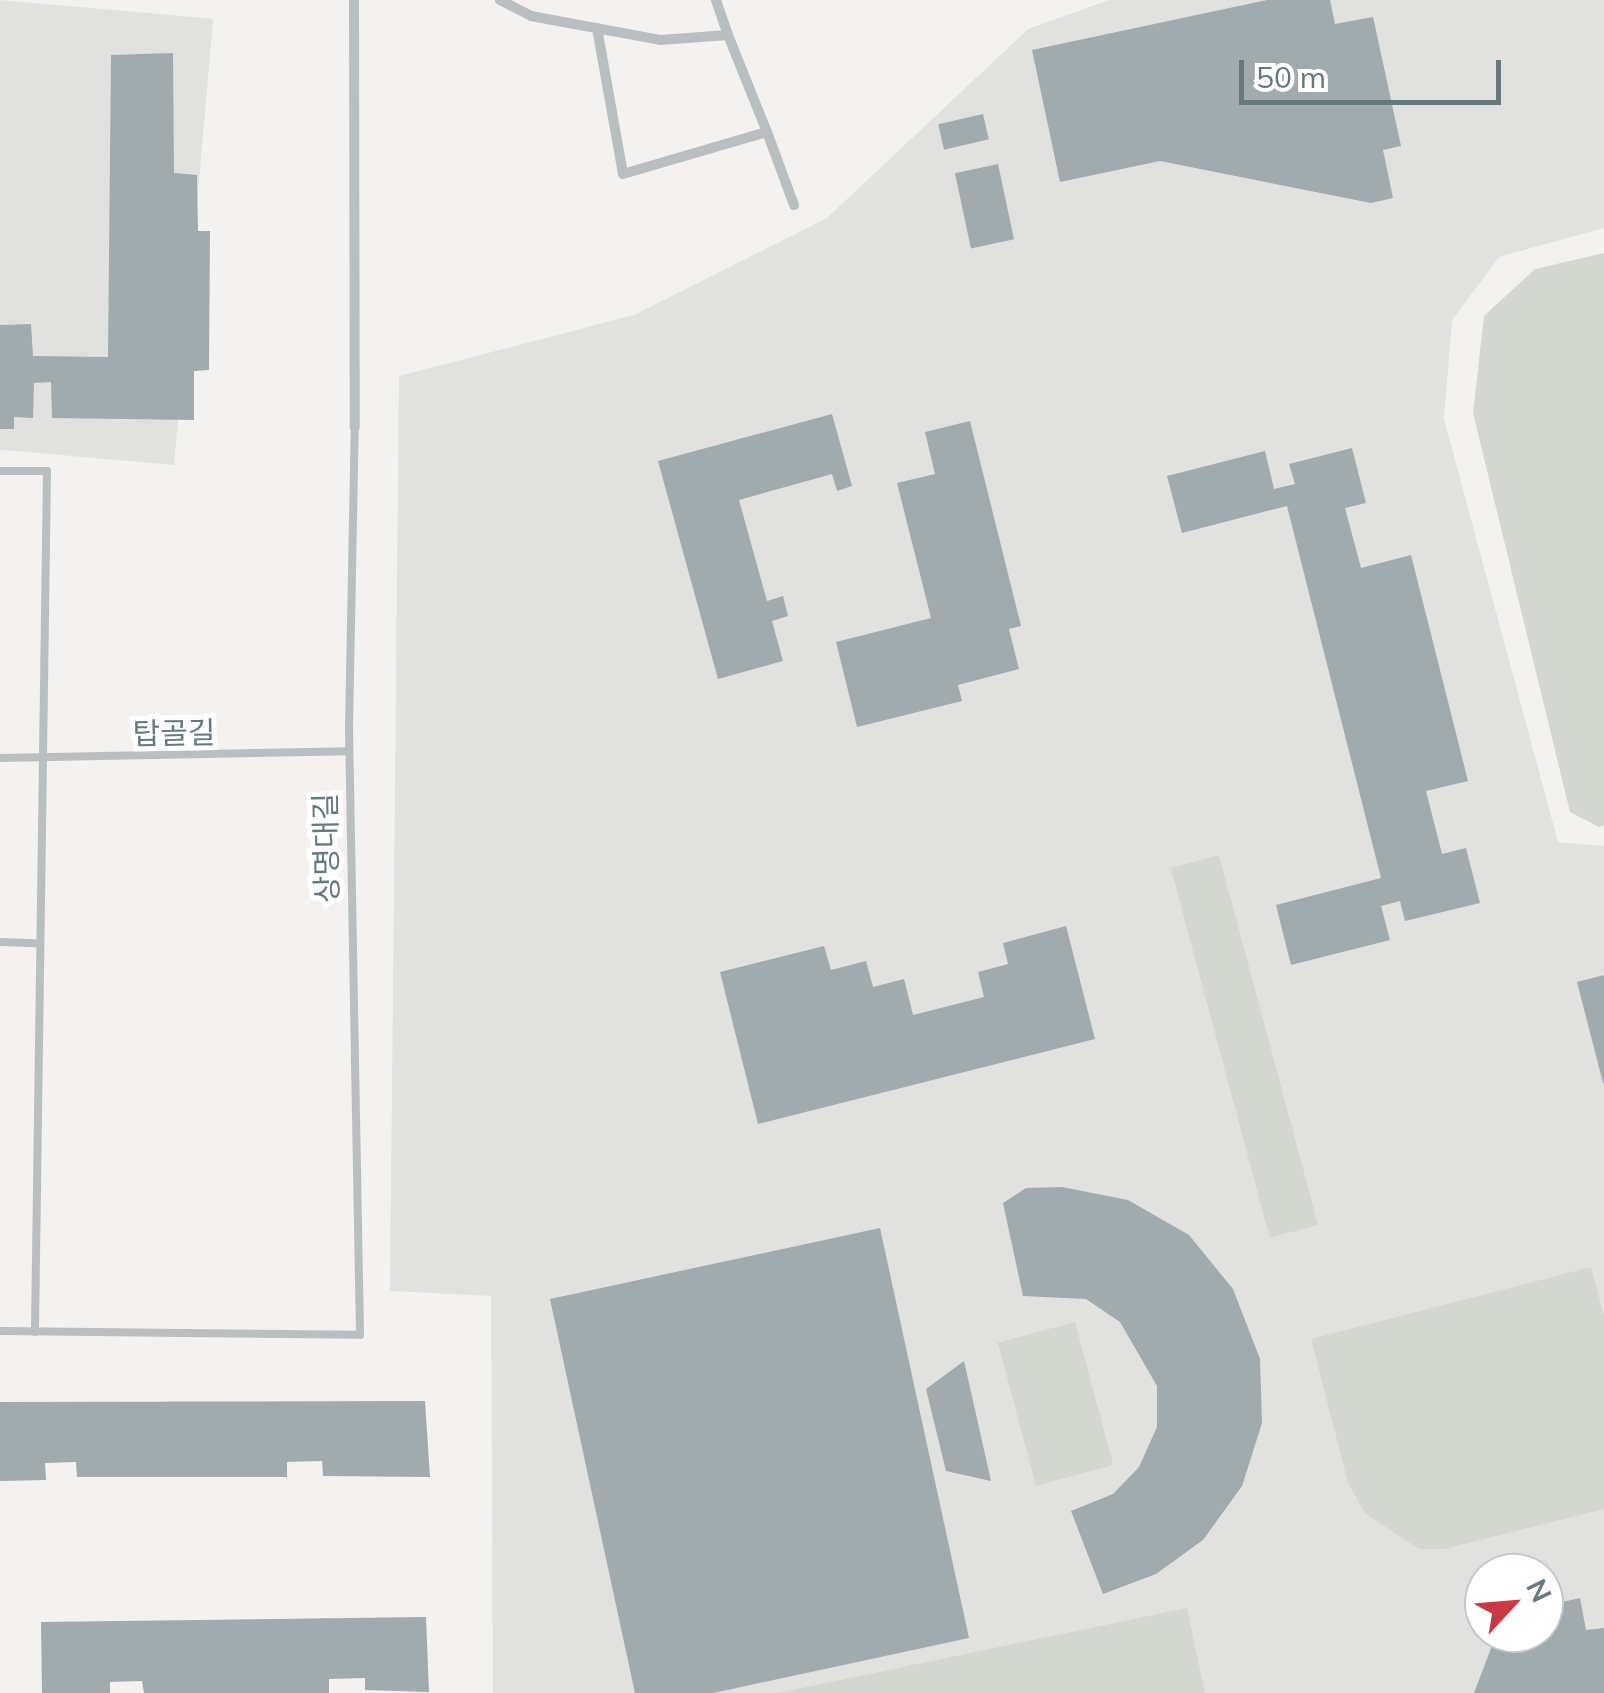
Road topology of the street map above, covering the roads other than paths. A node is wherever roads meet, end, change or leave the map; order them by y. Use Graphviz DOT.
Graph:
graph roads {
  1 [pos="354,0"];
  2 [pos="500,0"];
  3 [pos="716,0"];
  4 [pos="597,28"];
  5 [pos="728,34"];
  6 [pos="767,132"];
  7 [pos="794,205"];
  8 [pos="355,427"];
  9 [pos="0,471"];
  10 [pos="349,751"];
  11 [pos="0,758"];
  12 [pos="40,759"];
  13 [pos="0,942"];
  14 [pos="35,943"];
  15 [pos="0,1331"];
  16 [pos="35,1332"];
  1 -- 8 [label="street, 상명대길"];
  2 -- 4 [label="street"];
  3 -- 5 [label="street"];
  4 -- 5 [label="street"];
  4 -- 6 [label="street"];
  5 -- 6 [label="street"];
  6 -- 7 [label="street"];
  8 -- 10 [label="lane, 상명대길"];
  9 -- 12 [label="lane"];
  10 -- 12 [label="lane, 탑골길"];
  10 -- 16 [label="lane, 상명대길"];
  11 -- 12 [label="lane, 탑골길"];
  12 -- 14 [label="lane"];
  13 -- 14 [label="lane"];
  14 -- 16 [label="lane"];
  15 -- 16 [label="lane, 상명대길"];
}
